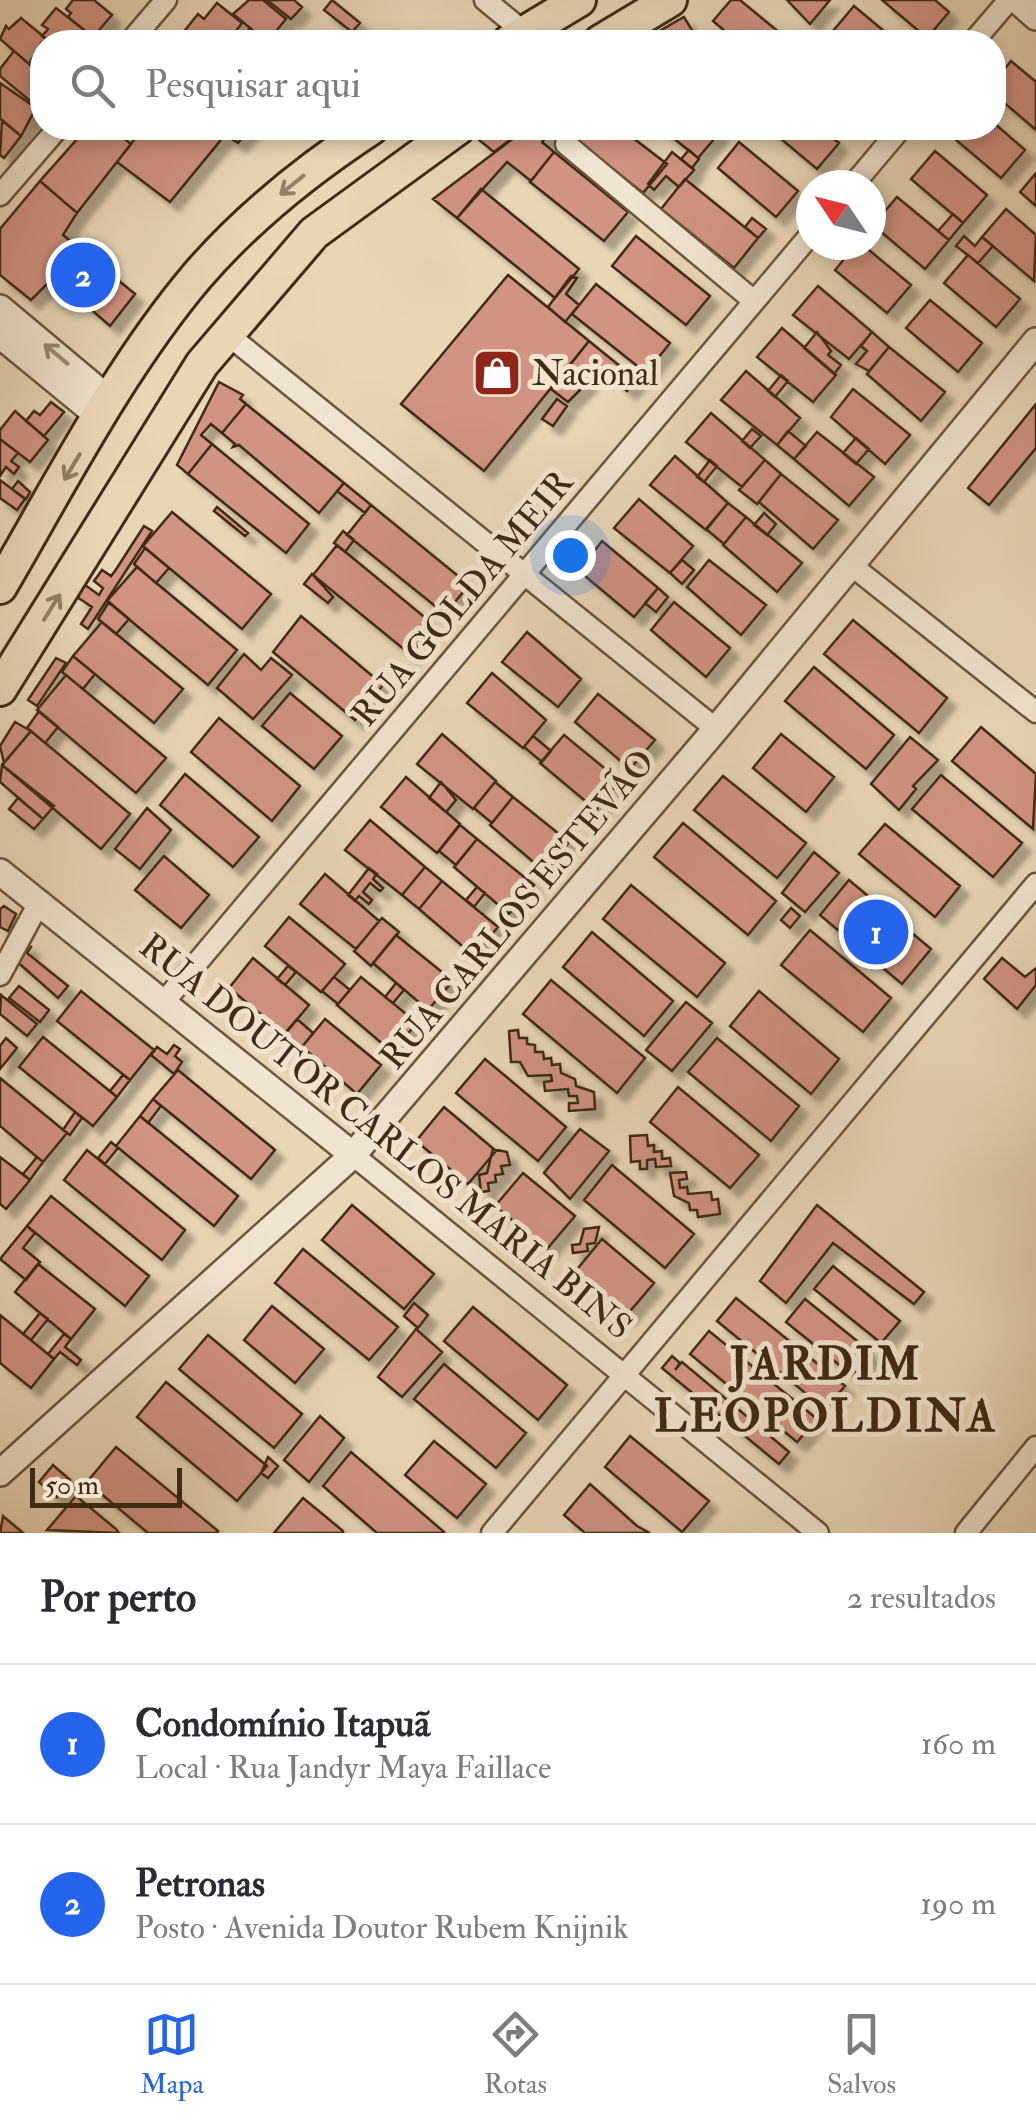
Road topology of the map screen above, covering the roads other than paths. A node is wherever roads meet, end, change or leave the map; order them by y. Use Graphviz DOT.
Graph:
graph roads {
  1 [pos="166,0"];
  2 [pos="485,0"];
  3 [pos="670,0"];
  4 [pos="1009,0"];
  5 [pos="1017,0"];
  6 [pos="562,4"];
  7 [pos="1036,18"];
  8 [pos="140,30"];
  9 [pos="510,30"];
  10 [pos="528,30"];
  11 [pos="620,30"];
  12 [pos="983,30"];
  13 [pos="48,140"];
  14 [pos="354,140"];
  15 [pos="441,140"];
  16 [pos="891,140"];
  17 [pos="566,144"];
  18 [pos="866,170"];
  19 [pos="0,195"];
  20 [pos="796,252"];
  21 [pos="754,302"];
  22 [pos="0,308"];
  23 [pos="228,334"];
  24 [pos="0,335"];
  25 [pos="1036,341"];
  26 [pos="106,409"];
  27 [pos="850,565"];
  28 [pos="526,572"];
  29 [pos="0,586"];
  30 [pos="0,689"];
  31 [pos="1036,712"];
  32 [pos="716,729"];
  33 [pos="0,872"];
  34 [pos="1036,884"];
  35 [pos="39,903"];
  36 [pos="0,975"];
  37 [pos="163,1003"];
  38 [pos="353,1155"];
  39 [pos="625,1373"];
  40 [pos="1036,1447"];
  41 [pos="0,1473"];
  42 [pos="492,1533"];
  43 [pos="818,1533"];
  44 [pos="966,1533"];
  1 -- 8 [label="street"];
  2 -- 9 [label="street"];
  3 -- 11 [label="main road"];
  4 -- 12 [label="street"];
  5 -- 7 [label="street"];
  6 -- 10 [label="main road"];
  13 -- 19 [label="street"];
  14 -- 26 [label="main road, one-way"];
  15 -- 23 [label="main road"];
  16 -- 18 [label="street"];
  17 -- 21 [label="street"];
  20 -- 21 [label="street, RUA GOLDA MEIR"];
  21 -- 28 [label="street, RUA GOLDA MEIR"];
  26 -- 22 [label="street, one-way"];
  23 -- 28 [label="street"];
  30 -- 23 [label="main road, one-way"];
  24 -- 26 [label="street"];
  25 -- 27 [label="street, RUA CARLOS ESTEVÃO"];
  26 -- 29 [label="main road, one-way"];
  27 -- 31 [label="street"];
  27 -- 32 [label="street, RUA CARLOS ESTEVÃO"];
  28 -- 32 [label="street"];
  28 -- 37 [label="street, RUA GOLDA MEIR"];
  32 -- 38 [label="street, RUA CARLOS ESTEVÃO"];
  33 -- 35 [label="street, RUA DOUTOR CARLOS MARIA BINS"];
  34 -- 39 [label="street"];
  35 -- 36 [label="street"];
  35 -- 37 [label="street, RUA DOUTOR CARLOS MARIA BINS"];
  37 -- 38 [label="street, RUA DOUTOR CARLOS MARIA BINS"];
  38 -- 39 [label="street, RUA DOUTOR CARLOS MARIA BINS"];
  38 -- 41 [label="street, RUA CARLOS ESTEVÃO"];
  39 -- 42 [label="street"];
  39 -- 43 [label="street, RUA DOUTOR CARLOS MARIA BINS"];
  40 -- 44 [label="street"];
}
